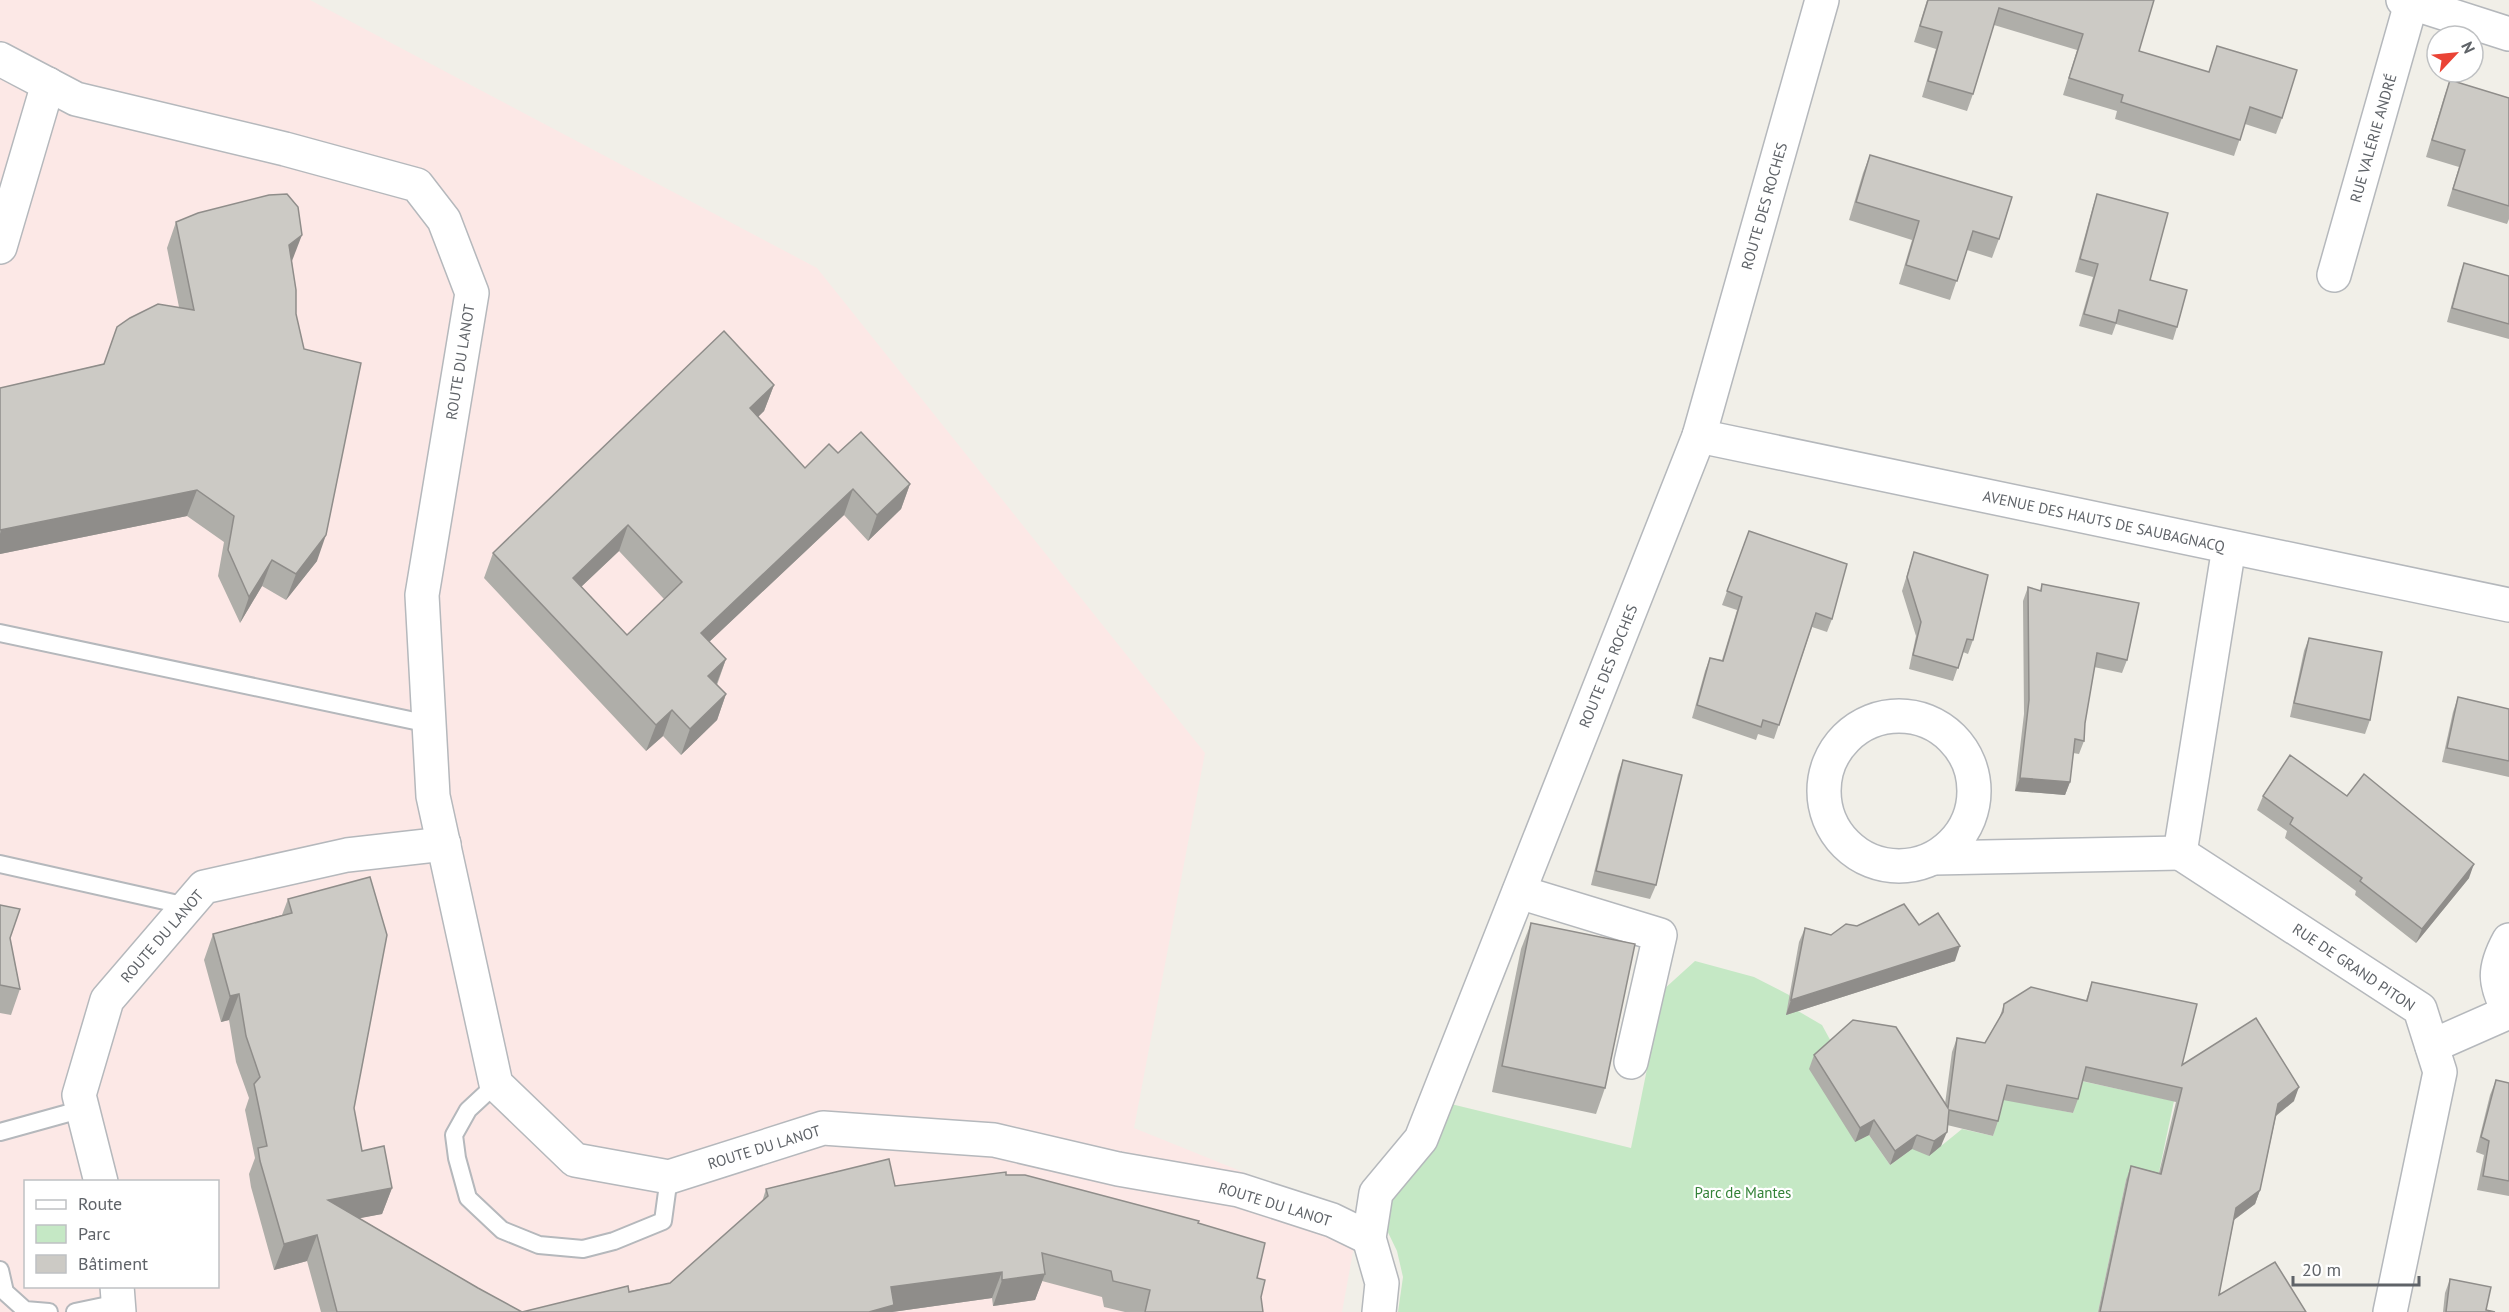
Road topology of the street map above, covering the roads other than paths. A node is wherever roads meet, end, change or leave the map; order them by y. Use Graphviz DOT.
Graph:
graph roads {
  1 [pos="1822,0"];
  2 [pos="2409,1"];
  3 [pos="2509,34"];
  4 [pos="0,59"];
  5 [pos="48,84"];
  6 [pos="0,247"];
  7 [pos="2334,275"];
  8 [pos="1699,436"];
  9 [pos="2229,546"];
  10 [pos="2509,605"];
  11 [pos="0,633"];
  12 [pos="429,724"];
  13 [pos="444,844"];
  14 [pos="2180,853"];
  15 [pos="1934,858"];
  16 [pos="0,864"];
  17 [pos="1519,892"];
  18 [pos="187,906"];
  19 [pos="2509,940"];
  20 [pos="2509,1012"];
  21 [pos="2432,1046"];
  22 [pos="1631,1062"];
  23 [pos="496,1084"];
  24 [pos="83,1109"];
  25 [pos="0,1132"];
  26 [pos="669,1177"];
  27 [pos="101,1180"];
  28 [pos="1369,1238"];
  29 [pos="0,1270"];
  30 [pos="118,1301"];
  31 [pos="49,1312"];
  32 [pos="75,1312"];
  33 [pos="1379,1312"];
  34 [pos="2390,1312"];
  1 -- 8 [label="street, ROUTE DES ROCHES"];
  2 -- 3 [label="street"];
  2 -- 7 [label="street, RUE VALÉRIE ANDRÉ"];
  4 -- 5 [label="street, ROUTE DU LANOT"];
  5 -- 6 [label="street"];
  5 -- 12 [label="street, ROUTE DU LANOT"];
  8 -- 9 [label="street, AVENUE DES HAUTS DE SAUBAGNACQ"];
  8 -- 17 [label="street, ROUTE DES ROCHES"];
  9 -- 10 [label="street, AVENUE DES HAUTS DE SAUBAGNACQ"];
  9 -- 14 [label="street"];
  11 -- 12 [label="lane"];
  12 -- 13 [label="street, ROUTE DU LANOT"];
  13 -- 18 [label="street, ROUTE DU LANOT"];
  13 -- 23 [label="street, ROUTE DU LANOT"];
  14 -- 15 [label="street"];
  14 -- 21 [label="street, RUE DE GRAND PITON"];
  15 -- 15 [label="street"];
  16 -- 18 [label="lane"];
  17 -- 22 [label="street"];
  17 -- 28 [label="street, ROUTE DES ROCHES"];
  18 -- 24 [label="street, ROUTE DU LANOT"];
  19 -- 20 [label="street"];
  20 -- 21 [label="street"];
  21 -- 34 [label="street, RUE DE GRAND PITON"];
  23 -- 26 [label="street, ROUTE DU LANOT"];
  23 -- 26 [label="lane"];
  24 -- 25 [label="lane"];
  24 -- 27 [label="street, ROUTE DU LANOT"];
  26 -- 28 [label="street, ROUTE DU LANOT"];
  28 -- 33 [label="street, ROUTE DES ROCHES"];
  29 -- 31 [label="lane"];
  30 -- 32 [label="lane"];
}
